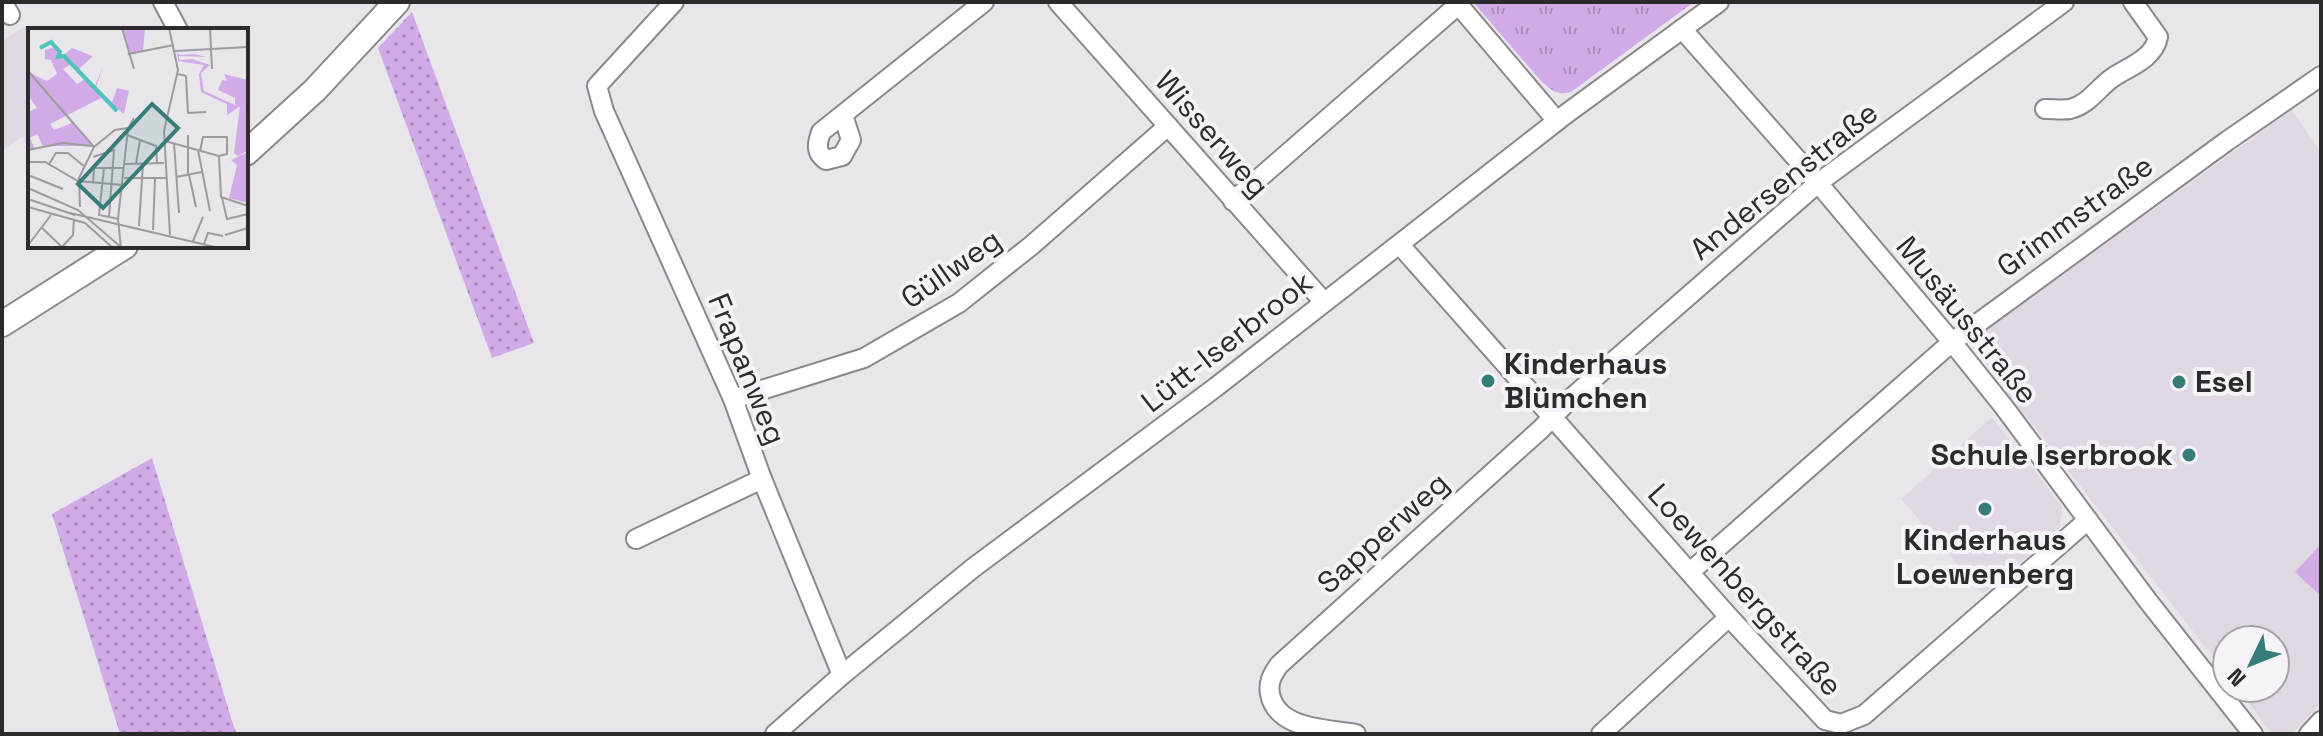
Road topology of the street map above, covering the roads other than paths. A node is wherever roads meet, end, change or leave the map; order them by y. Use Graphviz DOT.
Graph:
graph roads {
  1 [pos="163,2"];
  2 [pos="674,2"];
  3 [pos="984,2"];
  4 [pos="1719,2"];
  5 [pos="2064,2"];
  6 [pos="2133,2"];
  7 [pos="392,4"];
  8 [pos="1457,4"];
  9 [pos="1069,5"];
  10 [pos="177,28"];
  11 [pos="1682,29"];
  12 [pos="2321,76"];
  13 [pos="2045,109"];
  14 [pos="843,115"];
  15 [pos="1557,121"];
  16 [pos="1168,126"];
  17 [pos="248,151"];
  18 [pos="1818,183"];
  19 [pos="1233,201"];
  20 [pos="1400,245"];
  21 [pos="122,248"];
  22 [pos="1324,302"];
  23 [pos="2,324"];
  24 [pos="1952,342"];
  25 [pos="733,399"];
  26 [pos="1552,418"];
  27 [pos="762,479"];
  28 [pos="2088,520"];
  29 [pos="636,539"];
  30 [pos="1690,572"];
  31 [pos="1729,617"];
  32 [pos="842,675"];
  33 [pos="2321,721"];
  34 [pos="775,734"];
  35 [pos="1356,734"];
  36 [pos="1601,734"];
  37 [pos="2253,734"];
  38 [pos="2309,734"];
  1 -- 10 [label="street"];
  2 -- 25 [label="street, Frapanweg"];
  3 -- 14 [label="street"];
  4 -- 11 [label="street, Lütt-Iserbrook"];
  5 -- 18 [label="street, Andersenstraße"];
  6 -- 13 [label="street"];
  7 -- 17 [label="main road"];
  8 -- 15 [label="street"];
  8 -- 19 [label="street"];
  9 -- 16 [label="street, Wisserweg"];
  11 -- 15 [label="street, Lütt-Iserbrook"];
  11 -- 18 [label="street, Musäusstraße"];
  12 -- 24 [label="street, Grimmstraße"];
  15 -- 20 [label="street, Lütt-Iserbrook"];
  16 -- 19 [label="street, Wisserweg"];
  16 -- 25 [label="street, Güllweg"];
  18 -- 24 [label="street, Musäusstraße"];
  18 -- 26 [label="street, Andersenstraße"];
  19 -- 22 [label="street, Wisserweg"];
  20 -- 22 [label="street, Lütt-Iserbrook"];
  20 -- 26 [label="street, Loewenbergstraße"];
  21 -- 23 [label="main road"];
  22 -- 32 [label="street, Lütt-Iserbrook"];
  24 -- 28 [label="street, Musäusstraße"];
  24 -- 30 [label="street, Grimmstraße"];
  25 -- 27 [label="street, Frapanweg"];
  26 -- 30 [label="street, Loewenbergstraße"];
  26 -- 35 [label="street, Sapperweg"];
  27 -- 29 [label="street"];
  27 -- 32 [label="street, Frapanweg"];
  28 -- 31 [label="street, Loewenbergstraße"];
  28 -- 37 [label="street, Musäusstraße"];
  30 -- 31 [label="street, Loewenbergstraße"];
  31 -- 36 [label="street"];
  32 -- 34 [label="street, Lütt-Iserbrook"];
  33 -- 38 [label="street"];
}
